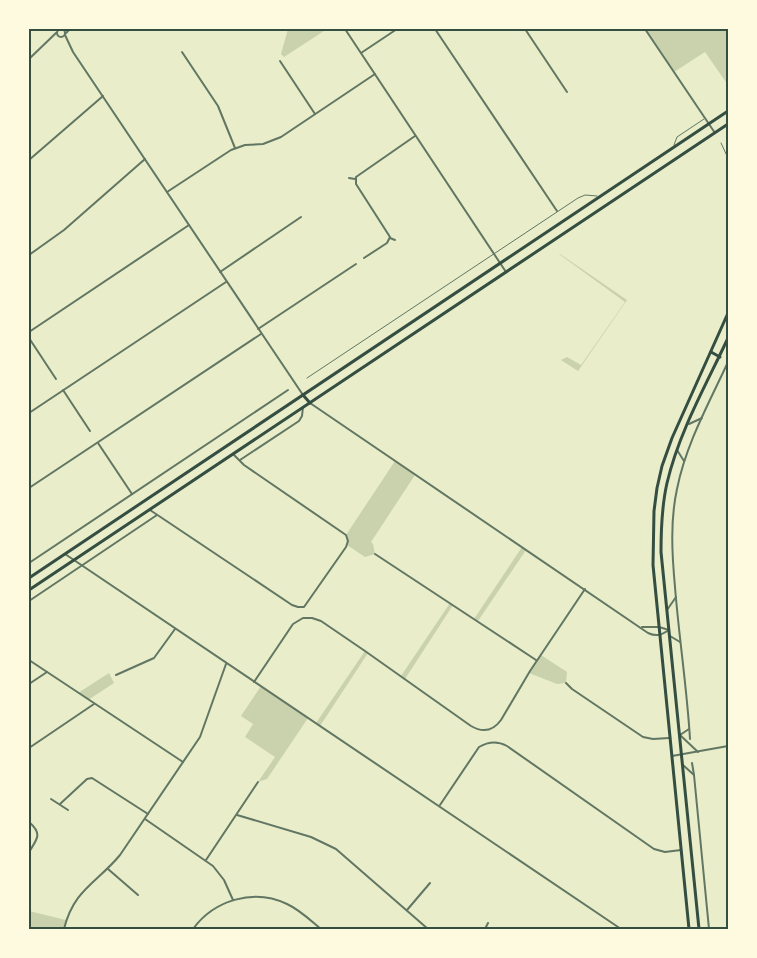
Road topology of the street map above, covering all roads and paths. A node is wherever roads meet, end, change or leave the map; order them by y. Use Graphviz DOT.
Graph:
graph roads {
  1 [pos="62,29"];
  2 [pos="70,29"];
  3 [pos="345,29"];
  4 [pos="396,29"];
  5 [pos="436,29"];
  6 [pos="525,29"];
  7 [pos="646,29"];
  8 [pos="56,31"];
  9 [pos="65,34"];
  10 [pos="60,37"];
  11 [pos="49,41"];
  12 [pos="69,46"];
  13 [pos="182,52"];
  14 [pos="361,53"];
  15 [pos="29,59"];
  16 [pos="280,61"];
  17 [pos="375,74"];
  18 [pos="567,92"];
  19 [pos="103,96"];
  20 [pos="728,111"];
  21 [pos="315,114"];
  22 [pos="704,119"];
  23 [pos="728,124"];
  24 [pos="708,125"];
  25 [pos="715,134"];
  26 [pos="416,136"];
  27 [pos="721,143"];
  28 [pos="235,148"];
  29 [pos="673,148"];
  30 [pos="728,158"];
  31 [pos="145,159"];
  32 [pos="29,160"];
  33 [pos="349,178"];
  34 [pos="355,179"];
  35 [pos="167,192"];
  36 [pos="602,197"];
  37 [pos="557,212"];
  38 [pos="301,217"];
  39 [pos="189,225"];
  40 [pos="390,238"];
  41 [pos="395,240"];
  42 [pos="29,254"];
  43 [pos="494,254"];
  44 [pos="364,258"];
  45 [pos="356,264"];
  46 [pos="501,264"];
  47 [pos="220,272"];
  48 [pos="506,272"];
  49 [pos="226,282"];
  50 [pos="728,313"];
  51 [pos="258,329"];
  52 [pos="29,332"];
  53 [pos="261,334"];
  54 [pos="29,338"];
  55 [pos="728,338"];
  56 [pos="710,352"];
  57 [pos="720,357"];
  58 [pos="728,362"];
  59 [pos="307,378"];
  60 [pos="56,379"];
  61 [pos="63,390"];
  62 [pos="288,390"];
  63 [pos="303,395"];
  64 [pos="310,403"];
  65 [pos="303,408"];
  66 [pos="29,413"];
  67 [pos="702,418"];
  68 [pos="688,424"];
  69 [pos="90,431"];
  70 [pos="98,443"];
  71 [pos="677,450"];
  72 [pos="233,454"];
  73 [pos="239,460"];
  74 [pos="684,462"];
  75 [pos="29,488"];
  76 [pos="132,494"];
  77 [pos="150,510"];
  78 [pos="157,515"];
  79 [pos="65,554"];
  80 [pos="375,554"];
  81 [pos="74,560"];
  82 [pos="29,563"];
  83 [pos="81,565"];
  84 [pos="29,578"];
  85 [pos="585,589"];
  86 [pos="29,590"];
  87 [pos="676,597"];
  88 [pos="29,600"];
  89 [pos="667,610"];
  90 [pos="642,627"];
  91 [pos="659,627"];
  92 [pos="175,629"];
  93 [pos="669,630"];
  94 [pos="660,636"];
  95 [pos="670,636"];
  96 [pos="680,642"];
  97 [pos="29,660"];
  98 [pos="537,661"];
  99 [pos="226,663"];
  100 [pos="47,672"];
  101 [pos="116,675"];
  102 [pos="254,682"];
  103 [pos="566,683"];
  104 [pos="29,684"];
  105 [pos="94,704"];
  106 [pos="690,729"];
  107 [pos="680,735"];
  108 [pos="670,738"];
  109 [pos="690,738"];
  110 [pos="728,746"];
  111 [pos="29,748"];
  112 [pos="698,752"];
  113 [pos="681,755"];
  114 [pos="672,756"];
  115 [pos="183,762"];
  116 [pos="692,763"];
  117 [pos="683,765"];
  118 [pos="694,775"];
  119 [pos="258,782"];
  120 [pos="51,799"];
  121 [pos="60,804"];
  122 [pos="439,806"];
  123 [pos="68,810"];
  124 [pos="148,814"];
  125 [pos="236,815"];
  126 [pos="145,819"];
  127 [pos="29,822"];
  128 [pos="681,850"];
  129 [pos="29,852"];
  130 [pos="206,860"];
  131 [pos="108,869"];
  132 [pos="430,883"];
  133 [pos="138,895"];
  134 [pos="233,900"];
  135 [pos="407,910"];
  136 [pos="488,923"];
  137 [pos="64,929"];
  138 [pos="193,929"];
  139 [pos="321,929"];
  140 [pos="428,929"];
  141 [pos="485,929"];
  142 [pos="621,929"];
  143 [pos="689,929"];
  144 [pos="699,929"];
  145 [pos="709,929"];
  1 -- 8 [label="street"];
  1 -- 9 [label="street"];
  2 -- 9 [label="street"];
  3 -- 14 [label="street"];
  4 -- 14 [label="street"];
  5 -- 37 [label="street"];
  6 -- 18 [label="street"];
  7 -- 22 [label="street"];
  8 -- 10 [label="street"];
  8 -- 11 [label="street"];
  9 -- 10 [label="street"];
  9 -- 12 [label="street"];
  10 -- 11 [label="street"];
  10 -- 12 [label="street"];
  11 -- 15 [label="street"];
  12 -- 19 [label="street"];
  13 -- 28 [label="street"];
  14 -- 17 [label="street"];
  16 -- 21 [label="street"];
  17 -- 21 [label="street"];
  17 -- 26 [label="street"];
  19 -- 31 [label="street"];
  19 -- 32 [label="street"];
  20 -- 24 [label="main road"];
  21 -- 28 [label="street"];
  22 -- 24 [label="street"];
  22 -- 29 [label="lane"];
  23 -- 25 [label="main road"];
  24 -- 25 [label="street"];
  24 -- 29 [label="main road"];
  25 -- 48 [label="main road"];
  26 -- 34 [label="street"];
  26 -- 43 [label="street"];
  27 -- 30 [label="lane"];
  28 -- 35 [label="street"];
  29 -- 36 [label="main road"];
  31 -- 35 [label="street"];
  31 -- 42 [label="street"];
  33 -- 34 [label="street"];
  34 -- 40 [label="street"];
  35 -- 39 [label="street"];
  36 -- 37 [label="lane"];
  36 -- 46 [label="main road"];
  37 -- 43 [label="lane"];
  38 -- 47 [label="street"];
  39 -- 47 [label="street"];
  39 -- 52 [label="street"];
  40 -- 41 [label="street"];
  40 -- 44 [label="street"];
  43 -- 46 [label="street"];
  43 -- 59 [label="lane"];
  45 -- 51 [label="street"];
  46 -- 48 [label="street"];
  46 -- 63 [label="main road"];
  47 -- 49 [label="street"];
  48 -- 64 [label="main road"];
  49 -- 51 [label="street"];
  49 -- 61 [label="street"];
  50 -- 56 [label="main road"];
  51 -- 53 [label="street"];
  53 -- 63 [label="street"];
  53 -- 70 [label="street"];
  54 -- 60 [label="street"];
  55 -- 57 [label="main road"];
  56 -- 57 [label="main road"];
  56 -- 91 [label="main road"];
  57 -- 68 [label="main road"];
  58 -- 67 [label="street"];
  61 -- 66 [label="street"];
  61 -- 69 [label="street"];
  62 -- 76 [label="street"];
  63 -- 64 [label="main road"];
  63 -- 79 [label="main road"];
  64 -- 65 [label="main road"];
  64 -- 85 [label="street"];
  65 -- 72 [label="main road"];
  65 -- 73 [label="street"];
  67 -- 68 [label="street"];
  67 -- 74 [label="street"];
  68 -- 71 [label="main road"];
  70 -- 75 [label="street"];
  70 -- 76 [label="street"];
  71 -- 74 [label="street"];
  71 -- 89 [label="main road"];
  72 -- 73 [label="street"];
  72 -- 77 [label="main road"];
  73 -- 78 [label="street"];
  74 -- 87 [label="street"];
  76 -- 82 [label="street"];
  77 -- 78 [label="street"];
  77 -- 81 [label="main road"];
  78 -- 83 [label="street"];
  79 -- 81 [label="street"];
  79 -- 84 [label="main road"];
  80 -- 98 [label="street"];
  81 -- 83 [label="street"];
  81 -- 86 [label="main road"];
  83 -- 88 [label="street"];
  83 -- 92 [label="street"];
  85 -- 90 [label="street"];
  85 -- 98 [label="street"];
  87 -- 89 [label="street"];
  87 -- 96 [label="street"];
  89 -- 93 [label="main road"];
  90 -- 91 [label="street"];
  90 -- 94 [label="street"];
  91 -- 93 [label="street"];
  91 -- 94 [label="main road"];
  92 -- 99 [label="street"];
  92 -- 101 [label="street"];
  93 -- 94 [label="street"];
  93 -- 95 [label="main road"];
  94 -- 108 [label="main road"];
  95 -- 96 [label="street"];
  95 -- 107 [label="main road"];
  96 -- 106 [label="street"];
  97 -- 100 [label="street"];
  98 -- 102 [label="street"];
  99 -- 102 [label="street"];
  99 -- 115 [label="street"];
  100 -- 104 [label="street"];
  100 -- 105 [label="street"];
  102 -- 122 [label="street"];
  103 -- 108 [label="street"];
  105 -- 111 [label="street"];
  105 -- 115 [label="street"];
  106 -- 107 [label="street"];
  106 -- 109 [label="street"];
  107 -- 112 [label="street"];
  107 -- 113 [label="main road"];
  108 -- 114 [label="main road"];
  110 -- 112 [label="street"];
  112 -- 113 [label="street"];
  113 -- 114 [label="street"];
  113 -- 117 [label="main road"];
  114 -- 128 [label="main road"];
  115 -- 124 [label="street"];
  116 -- 118 [label="street"];
  117 -- 118 [label="street"];
  117 -- 144 [label="main road"];
  118 -- 145 [label="street"];
  119 -- 125 [label="street"];
  120 -- 121 [label="street"];
  121 -- 123 [label="street"];
  121 -- 124 [label="street"];
  122 -- 128 [label="street"];
  122 -- 142 [label="street"];
  124 -- 126 [label="street"];
  125 -- 130 [label="street"];
  125 -- 135 [label="street"];
  126 -- 130 [label="street"];
  126 -- 131 [label="street"];
  127 -- 129 [label="street"];
  128 -- 143 [label="main road"];
  130 -- 134 [label="street"];
  131 -- 133 [label="street"];
  131 -- 137 [label="street"];
  132 -- 135 [label="street"];
  134 -- 138 [label="street"];
  134 -- 139 [label="street"];
  135 -- 140 [label="street"];
  136 -- 141 [label="street"];
}
